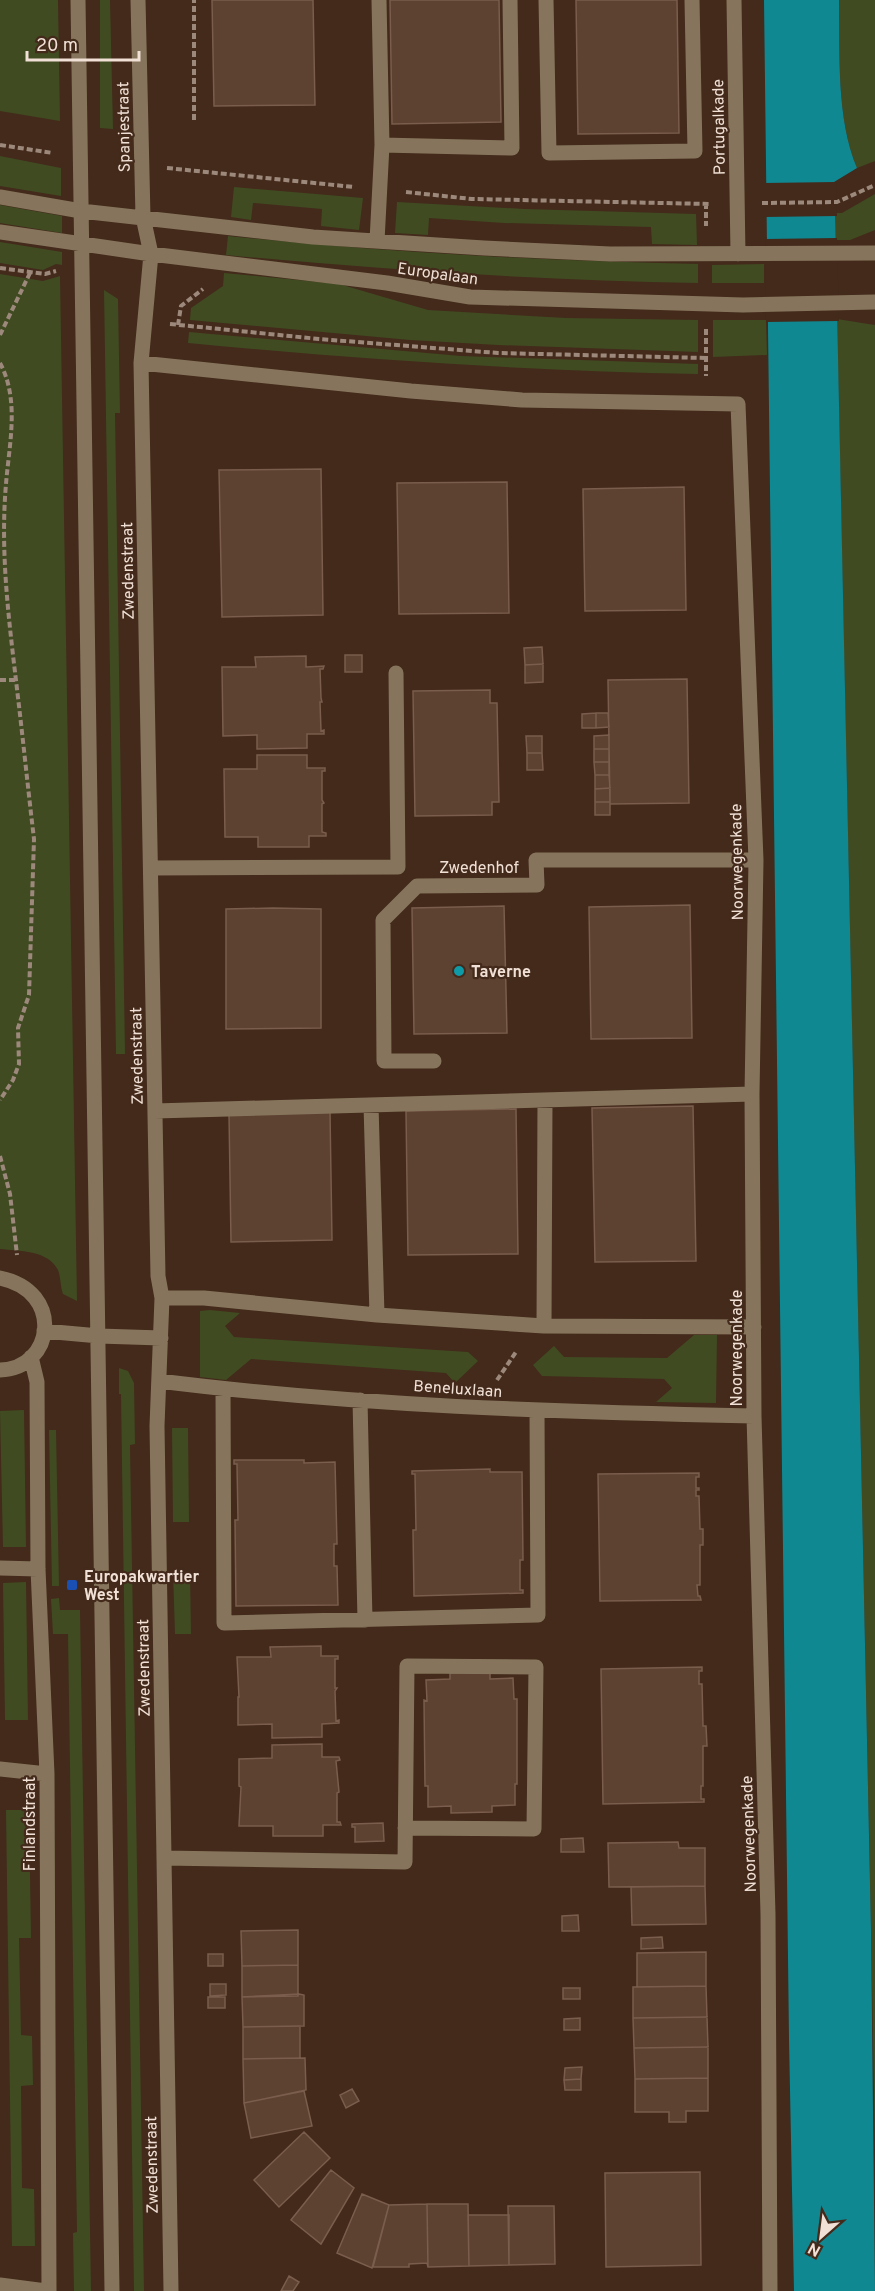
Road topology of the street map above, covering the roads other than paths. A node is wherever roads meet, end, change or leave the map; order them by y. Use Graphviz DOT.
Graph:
graph roads {
  1 [pos="78,0"];
  2 [pos="138,0"];
  3 [pos="379,0"];
  4 [pos="510,0"];
  5 [pos="546,0"];
  6 [pos="692,0"];
  7 [pos="734,0"];
  8 [pos="382,145"];
  9 [pos="0,197"];
  10 [pos="81,211"];
  11 [pos="143,217"];
  12 [pos="0,232"];
  13 [pos="377,240"];
  14 [pos="82,244"];
  15 [pos="875,253"];
  16 [pos="151,254"];
  17 [pos="738,254"];
  18 [pos="875,302"];
  19 [pos="141,363"];
  20 [pos="396,673"];
  21 [pos="756,860"];
  22 [pos="152,868"];
  23 [pos="434,1061"];
  24 [pos="752,1094"];
  25 [pos="545,1100"];
  26 [pos="371,1105"];
  27 [pos="155,1111"];
  28 [pos="0,1278"];
  29 [pos="162,1298"];
  30 [pos="378,1315"];
  31 [pos="544,1326"];
  32 [pos="754,1327"];
  33 [pos="44,1331"];
  34 [pos="99,1336"];
  35 [pos="161,1338"];
  36 [pos="31,1357"];
  37 [pos="0,1370"];
  38 [pos="159,1382"];
  39 [pos="223,1390"];
  40 [pos="360,1400"];
  41 [pos="537,1412"];
  42 [pos="754,1416"];
  43 [pos="0,1568"];
  44 [pos="38,1569"];
  45 [pos="365,1620"];
  46 [pos="0,1769"];
  47 [pos="47,1774"];
  48 [pos="405,1828"];
  49 [pos="164,1858"];
  50 [pos="0,2285"];
  51 [pos="48,2291"];
  52 [pos="112,2291"];
  53 [pos="171,2291"];
  54 [pos="770,2291"];
  1 -- 10 [label="street"];
  2 -- 11 [label="street, Spanjestraat"];
  3 -- 8 [label="street"];
  4 -- 8 [label="street"];
  5 -- 6 [label="street"];
  7 -- 17 [label="street, Portugalkade"];
  8 -- 13 [label="street"];
  9 -- 10 [label="street, Europalaan"];
  10 -- 11 [label="street, Europalaan"];
  10 -- 14 [label="street"];
  11 -- 13 [label="street, Europalaan"];
  11 -- 16 [label="street, Spanjestraat"];
  12 -- 14 [label="street, Europalaan"];
  13 -- 17 [label="street, Europalaan"];
  14 -- 16 [label="street, Europalaan"];
  14 -- 34 [label="street"];
  15 -- 17 [label="street, Europalaan"];
  16 -- 18 [label="street, Europalaan"];
  16 -- 19 [label="street, Zwedenstraat"];
  19 -- 21 [label="street, Noorwegenkade"];
  19 -- 22 [label="street, Zwedenstraat"];
  20 -- 22 [label="street"];
  21 -- 23 [label="street, Zwedenhof"];
  21 -- 24 [label="street, Noorwegenkade"];
  22 -- 27 [label="street, Zwedenstraat"];
  24 -- 25 [label="street"];
  24 -- 32 [label="street, Noorwegenkade"];
  25 -- 26 [label="street"];
  25 -- 31 [label="street"];
  26 -- 27 [label="street"];
  26 -- 30 [label="street"];
  27 -- 29 [label="street, Zwedenstraat"];
  28 -- 33 [label="street"];
  29 -- 30 [label="street"];
  29 -- 35 [label="street, Zwedenstraat"];
  30 -- 31 [label="street"];
  31 -- 32 [label="street"];
  32 -- 42 [label="street, Noorwegenkade"];
  33 -- 34 [label="street"];
  33 -- 36 [label="street"];
  34 -- 35 [label="street"];
  34 -- 52 [label="street"];
  35 -- 38 [label="street, Zwedenstraat"];
  36 -- 37 [label="street"];
  36 -- 44 [label="street, Finlandstraat"];
  38 -- 39 [label="street, Beneluxlaan"];
  38 -- 49 [label="street, Zwedenstraat"];
  39 -- 40 [label="street, Beneluxlaan"];
  39 -- 45 [label="street"];
  40 -- 41 [label="street, Beneluxlaan"];
  40 -- 45 [label="street"];
  41 -- 42 [label="street, Beneluxlaan"];
  41 -- 45 [label="street"];
  42 -- 54 [label="street, Noorwegenkade"];
  43 -- 44 [label="street"];
  44 -- 47 [label="street, Finlandstraat"];
  46 -- 47 [label="street"];
  47 -- 51 [label="street, Finlandstraat"];
  48 -- 48 [label="street"];
  48 -- 49 [label="street"];
  49 -- 53 [label="street, Zwedenstraat"];
  50 -- 51 [label="street"];
}
